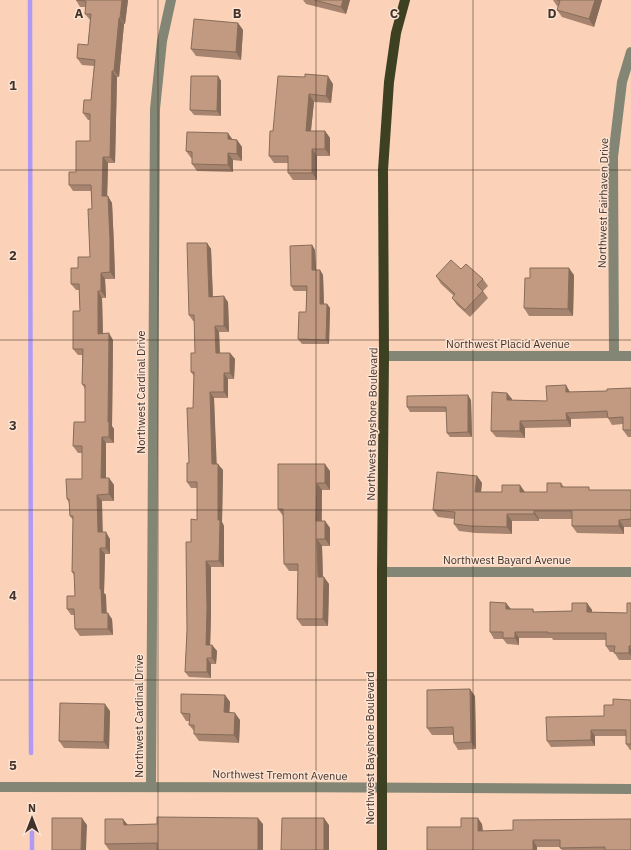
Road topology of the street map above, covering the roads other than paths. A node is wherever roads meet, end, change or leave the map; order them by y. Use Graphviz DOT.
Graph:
graph roads {
  1 [pos="172,0"];
  2 [pos="405,0"];
  3 [pos="631,52"];
  4 [pos="384,356"];
  5 [pos="614,356"];
  6 [pos="631,356"];
  7 [pos="382,572"];
  8 [pos="631,572"];
  9 [pos="151,786"];
  10 [pos="0,787"];
  11 [pos="382,788"];
  12 [pos="631,789"];
  13 [pos="382,850"];
  1 -- 9 [label="street, Northwest Cardinal Drive"];
  2 -- 4 [label="main road, Northwest Bayshore Boulevard"];
  3 -- 5 [label="street, Northwest Fairhaven Drive"];
  4 -- 5 [label="street, Northwest Placid Avenue"];
  4 -- 7 [label="main road, Northwest Bayshore Boulevard"];
  5 -- 6 [label="street, Northwest Placid Avenue"];
  7 -- 8 [label="street, Northwest Bayard Avenue"];
  7 -- 11 [label="main road, Northwest Bayshore Boulevard"];
  9 -- 10 [label="street, Northwest Tremont Avenue"];
  9 -- 11 [label="street, Northwest Tremont Avenue"];
  11 -- 12 [label="street, Northwest Tremont Avenue"];
  11 -- 13 [label="main road, Northwest Bayshore Boulevard"];
}
